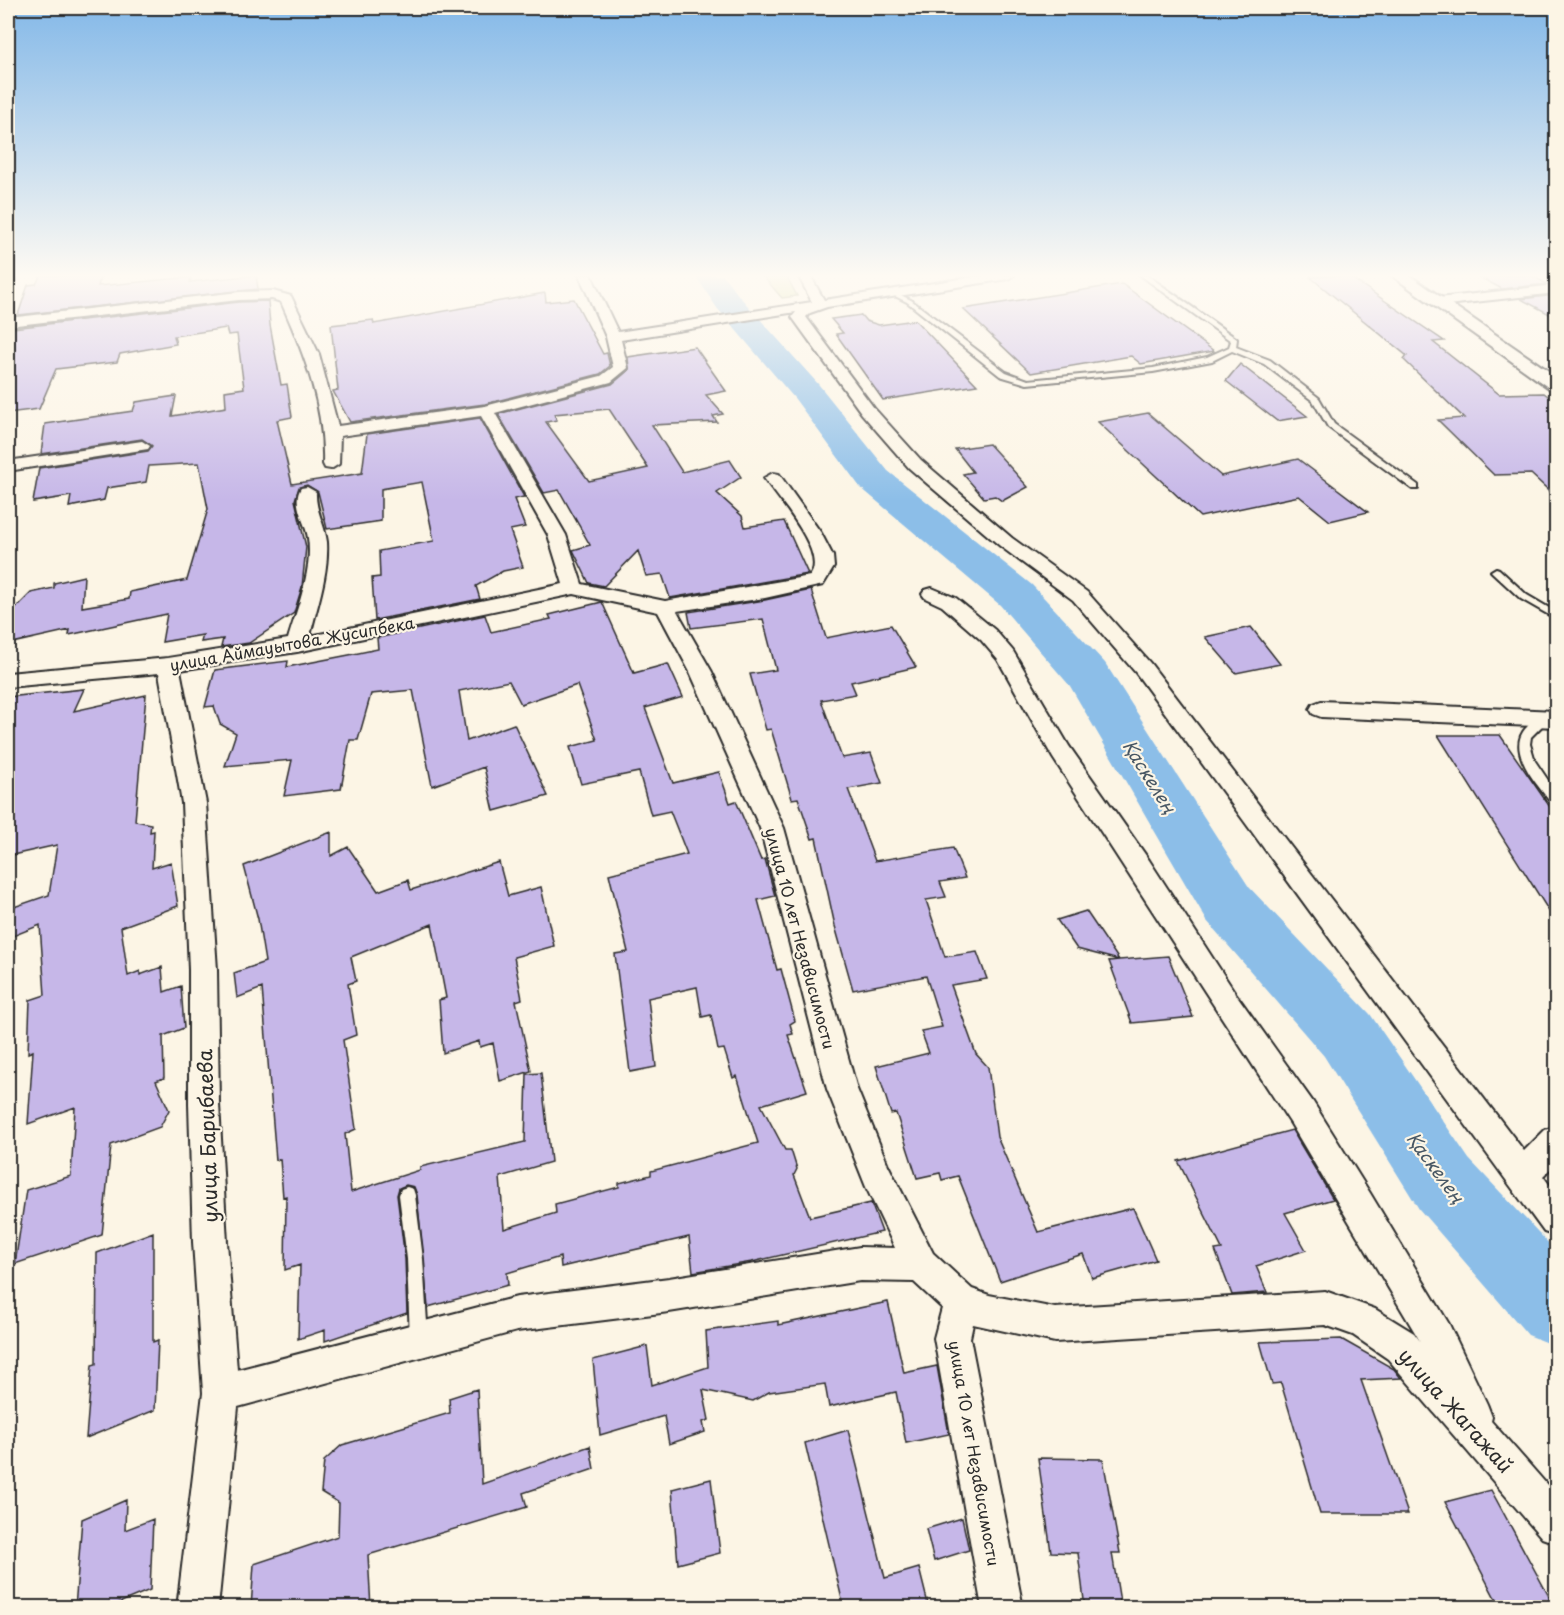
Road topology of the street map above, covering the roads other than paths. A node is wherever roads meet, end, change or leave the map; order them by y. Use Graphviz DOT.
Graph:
graph roads {
  1 [pos="310,350"];
  2 [pos="617,350"];
  3 [pos="823,350"];
  4 [pos="973,350"];
  5 [pos="1227,350"];
  6 [pos="1238,350"];
  7 [pos="1508,350"];
  8 [pos="1557,384"];
  9 [pos="486,411"];
  10 [pos="331,432"];
  11 [pos="142,446"];
  12 [pos="331,464"];
  13 [pos="8,466"];
  14 [pos="772,478"];
  15 [pos="1415,487"];
  16 [pos="307,492"];
  17 [pos="1496,571"];
  18 [pos="574,588"];
  19 [pos="932,594"];
  20 [pos="665,607"];
  21 [pos="1557,616"];
  22 [pos="297,645"];
  23 [pos="168,665"];
  24 [pos="8,680"];
  25 [pos="1321,710"];
  26 [pos="1549,719"];
  27 [pos="1557,801"];
  28 [pos="1557,1142"];
  29 [pos="1523,1174"];
  30 [pos="407,1195"];
  31 [pos="1557,1220"];
  32 [pos="921,1265"];
  33 [pos="961,1302"];
  34 [pos="419,1340"];
  35 [pos="221,1394"];
  36 [pos="1485,1441"];
  37 [pos="1557,1524"];
  38 [pos="197,1608"];
  39 [pos="1004,1608"];
  1 -- 10 [label="street"];
  2 -- 9 [label="street"];
  3 -- 29 [label="street"];
  4 -- 5 [label="lane"];
  6 -- 15 [label="lane"];
  7 -- 8 [label="street"];
  9 -- 10 [label="street"];
  9 -- 18 [label="street"];
  10 -- 12 [label="street"];
  11 -- 13 [label="street"];
  14 -- 20 [label="street"];
  16 -- 22 [label="street"];
  17 -- 21 [label="lane"];
  18 -- 20 [label="street"];
  18 -- 22 [label="street, улица Аймауытова Жусипбека"];
  19 -- 36 [label="street"];
  20 -- 32 [label="street, улица 10 лет Независимости"];
  22 -- 23 [label="street, улица Аймауытова Жусипбека"];
  23 -- 24 [label="street, улица Аймауытова Жусипбека"];
  23 -- 35 [label="street, улица Барибаева"];
  25 -- 26 [label="street"];
  26 -- 27 [label="lane"];
  28 -- 29 [label="street"];
  29 -- 31 [label="street"];
  30 -- 34 [label="lane"];
  32 -- 33 [label="street, улица 10 лет Независимости"];
  32 -- 34 [label="street"];
  33 -- 36 [label="street, улица Жагажай"];
  33 -- 39 [label="street, улица 10 лет Независимости"];
  34 -- 35 [label="street"];
  35 -- 38 [label="street, улица Барибаева"];
  36 -- 37 [label="street, улица Жагажай"];
}
